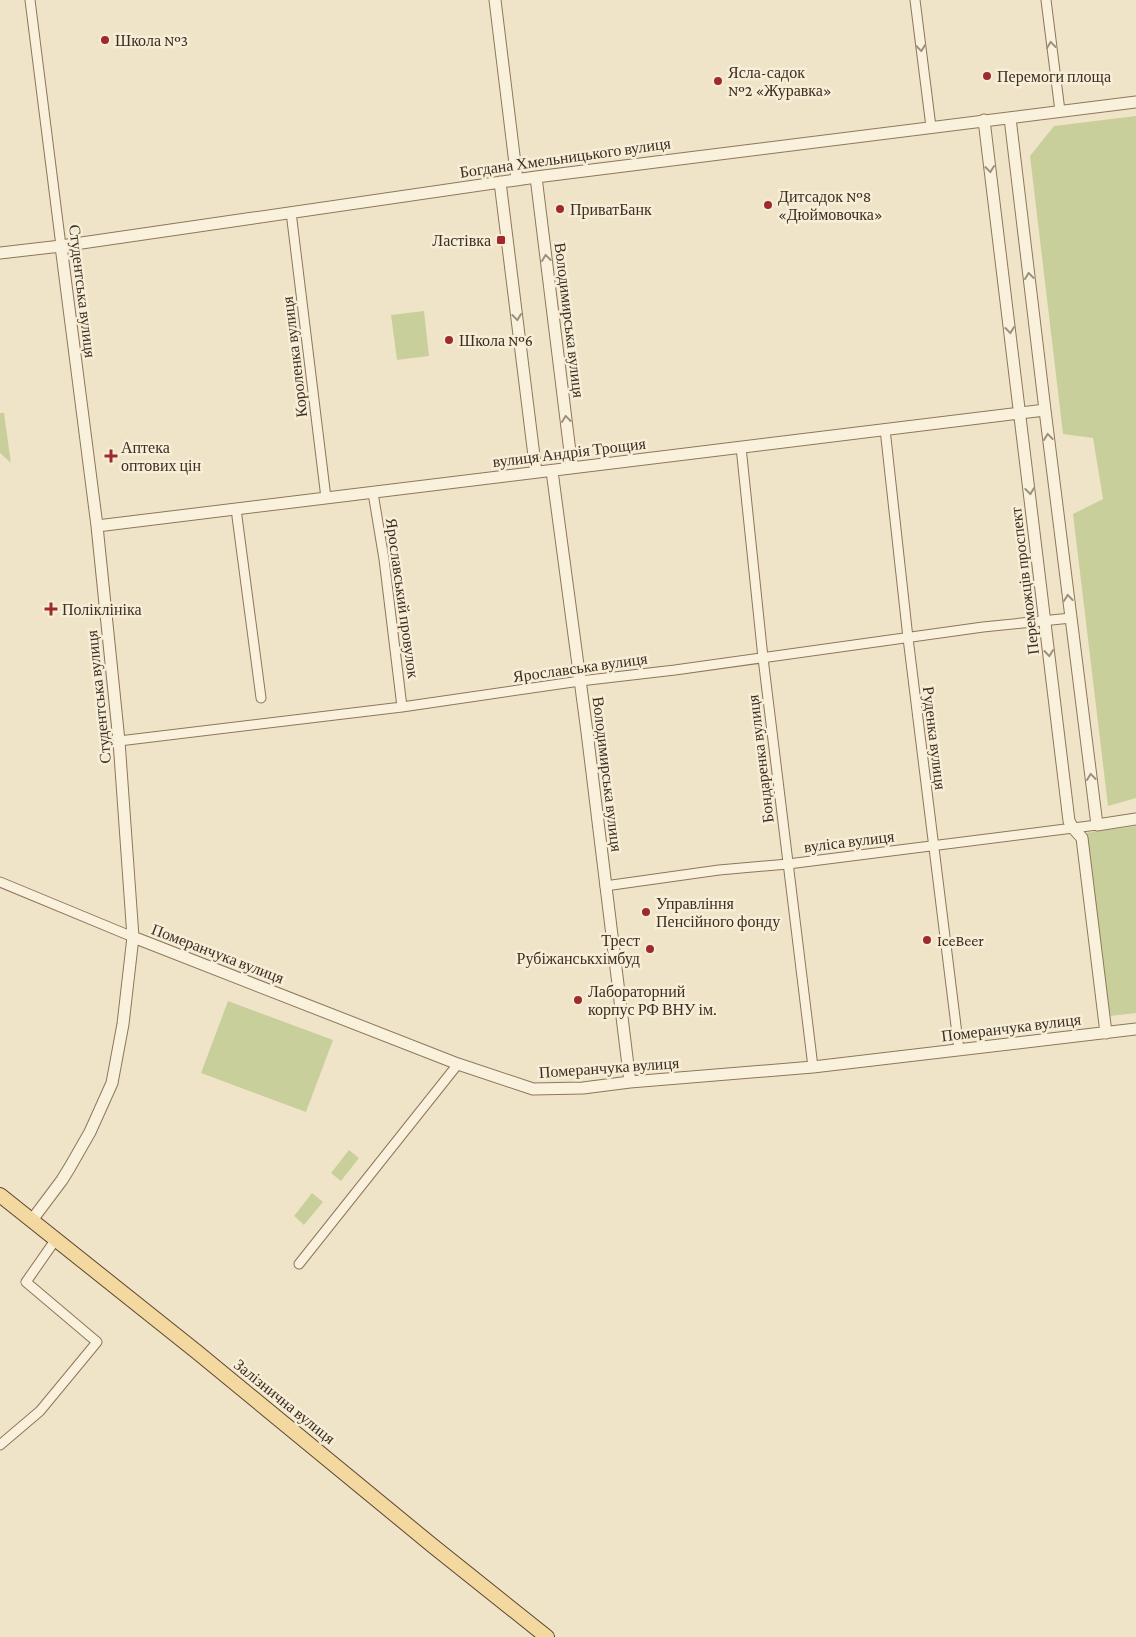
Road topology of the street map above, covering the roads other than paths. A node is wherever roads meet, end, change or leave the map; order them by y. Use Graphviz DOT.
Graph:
graph roads {
  1 [pos="30,0"];
  2 [pos="495,0"];
  3 [pos="915,0"];
  4 [pos="1046,0"];
  5 [pos="1136,102"];
  6 [pos="1060,111"];
  7 [pos="1010,118"];
  8 [pos="984,120"];
  9 [pos="931,127"];
  10 [pos="536,177"];
  11 [pos="517,180"];
  12 [pos="500,182"];
  13 [pos="291,212"];
  14 [pos="61,246"];
  15 [pos="0,253"];
  16 [pos="1044,410"];
  17 [pos="1020,413"];
  18 [pos="885,429"];
  19 [pos="741,447"];
  20 [pos="572,468"];
  21 [pos="552,471"];
  22 [pos="536,472"];
  23 [pos="374,492"];
  24 [pos="326,498"];
  25 [pos="236,509"];
  26 [pos="96,526"];
  27 [pos="1071,618"];
  28 [pos="1045,620"];
  29 [pos="908,638"];
  30 [pos="763,658"];
  31 [pos="580,681"];
  32 [pos="261,698"];
  33 [pos="402,707"];
  34 [pos="119,741"];
  35 [pos="1136,819"];
  36 [pos="1097,825"];
  37 [pos="1073,828"];
  38 [pos="934,846"];
  39 [pos="788,864"];
  40 [pos="0,882"];
  41 [pos="605,886"];
  42 [pos="133,937"];
  43 [pos="1136,1029"];
  44 [pos="1106,1033"];
  45 [pos="960,1050"];
  46 [pos="458,1064"];
  47 [pos="812,1067"];
  48 [pos="630,1082"];
  49 [pos="0,1195"];
  50 [pos="32,1220"];
  51 [pos="56,1239"];
  52 [pos="299,1264"];
  53 [pos="0,1445"];
  54 [pos="547,1637"];
  1 -- 14 [label="street, Студентська вулиця"];
  2 -- 11 [label="street"];
  3 -- 9 [label="street, one-way"];
  6 -- 4 [label="street, one-way"];
  5 -- 6 [label="street, Богдана Хмельницького вулиця"];
  6 -- 7 [label="street, Богдана Хмельницького вулиця"];
  7 -- 8 [label="street, Богдана Хмельницького вулиця"];
  16 -- 7 [label="street, one-way"];
  8 -- 9 [label="street, Богдана Хмельницького вулиця"];
  8 -- 17 [label="street, Переможців проспект, one-way"];
  9 -- 10 [label="street, Богдана Хмельницького вулиця"];
  10 -- 11 [label="street, Богдана Хмельницького вулиця"];
  20 -- 10 [label="street, Володимирська вулиця, one-way"];
  11 -- 12 [label="street, Богдана Хмельницького вулиця"];
  12 -- 13 [label="street, Богдана Хмельницького вулиця"];
  12 -- 22 [label="street, one-way"];
  13 -- 14 [label="street, Богдана Хмельницького вулиця"];
  13 -- 24 [label="street, Короленка вулиця"];
  14 -- 15 [label="street, Богдана Хмельницького вулиця"];
  14 -- 26 [label="street, Студентська вулиця"];
  16 -- 17 [label="street, вулиця Андрія Трощия"];
  27 -- 16 [label="street, one-way"];
  17 -- 18 [label="street, вулиця Андрія Трощия"];
  17 -- 28 [label="street, Переможців проспект, one-way"];
  18 -- 19 [label="street, вулиця Андрія Трощия"];
  18 -- 29 [label="street, Руденка вулиця"];
  19 -- 20 [label="street, вулиця Андрія Трощия"];
  19 -- 30 [label="street, Бондаренка вулиця"];
  20 -- 21 [label="street, вулиця Андрія Трощия"];
  21 -- 22 [label="street, вулиця Андрія Трощия"];
  21 -- 31 [label="street, Володимирська вулиця"];
  22 -- 23 [label="street, вулиця Андрія Трощия"];
  23 -- 24 [label="street, вулиця Андрія Трощия"];
  23 -- 33 [label="street, Ярославський провулок"];
  24 -- 25 [label="street, вулиця Андрія Трощия"];
  25 -- 26 [label="street, вулиця Андрія Трощия"];
  25 -- 32 [label="street"];
  26 -- 34 [label="street, Студентська вулиця"];
  27 -- 28 [label="street, Ярославська вулиця"];
  36 -- 27 [label="street, one-way"];
  28 -- 29 [label="street, Ярославська вулиця"];
  28 -- 37 [label="street, Переможців проспект, one-way"];
  29 -- 30 [label="street, Ярославська вулиця"];
  29 -- 38 [label="street, Руденка вулиця"];
  30 -- 31 [label="street, Ярославська вулиця"];
  30 -- 39 [label="street, Бондаренка вулиця"];
  31 -- 33 [label="street, Ярославська вулиця"];
  31 -- 41 [label="street, Володимирська вулиця"];
  33 -- 34 [label="street, Ярославська вулиця"];
  34 -- 42 [label="street, Студентська вулиця"];
  35 -- 36 [label="street"];
  36 -- 37 [label="street, вуліса вулиця"];
  37 -- 38 [label="street, вуліса вулиця"];
  37 -- 44 [label="street, Переможців проспект"];
  38 -- 39 [label="street, вуліса вулиця"];
  38 -- 45 [label="street, Руденка вулиця"];
  39 -- 41 [label="street, вуліса вулиця"];
  39 -- 47 [label="street, Бондаренка вулиця"];
  40 -- 42 [label="street, Померанчука вулиця"];
  41 -- 48 [label="street, Володимирська вулиця"];
  42 -- 46 [label="street, Померанчука вулиця"];
  42 -- 50 [label="street, Студентська вулиця"];
  43 -- 44 [label="street, Померанчука вулиця"];
  44 -- 45 [label="street, Померанчука вулиця"];
  45 -- 47 [label="street, Померанчука вулиця"];
  46 -- 48 [label="street, Померанчука вулиця"];
  46 -- 52 [label="street"];
  47 -- 48 [label="street, Померанчука вулиця"];
  49 -- 50 [label="main road, Залізнична вулиця"];
  50 -- 51 [label="main road, Залізнична вулиця"];
  51 -- 53 [label="street"];
  51 -- 54 [label="main road, Залізнична вулиця"];
}
